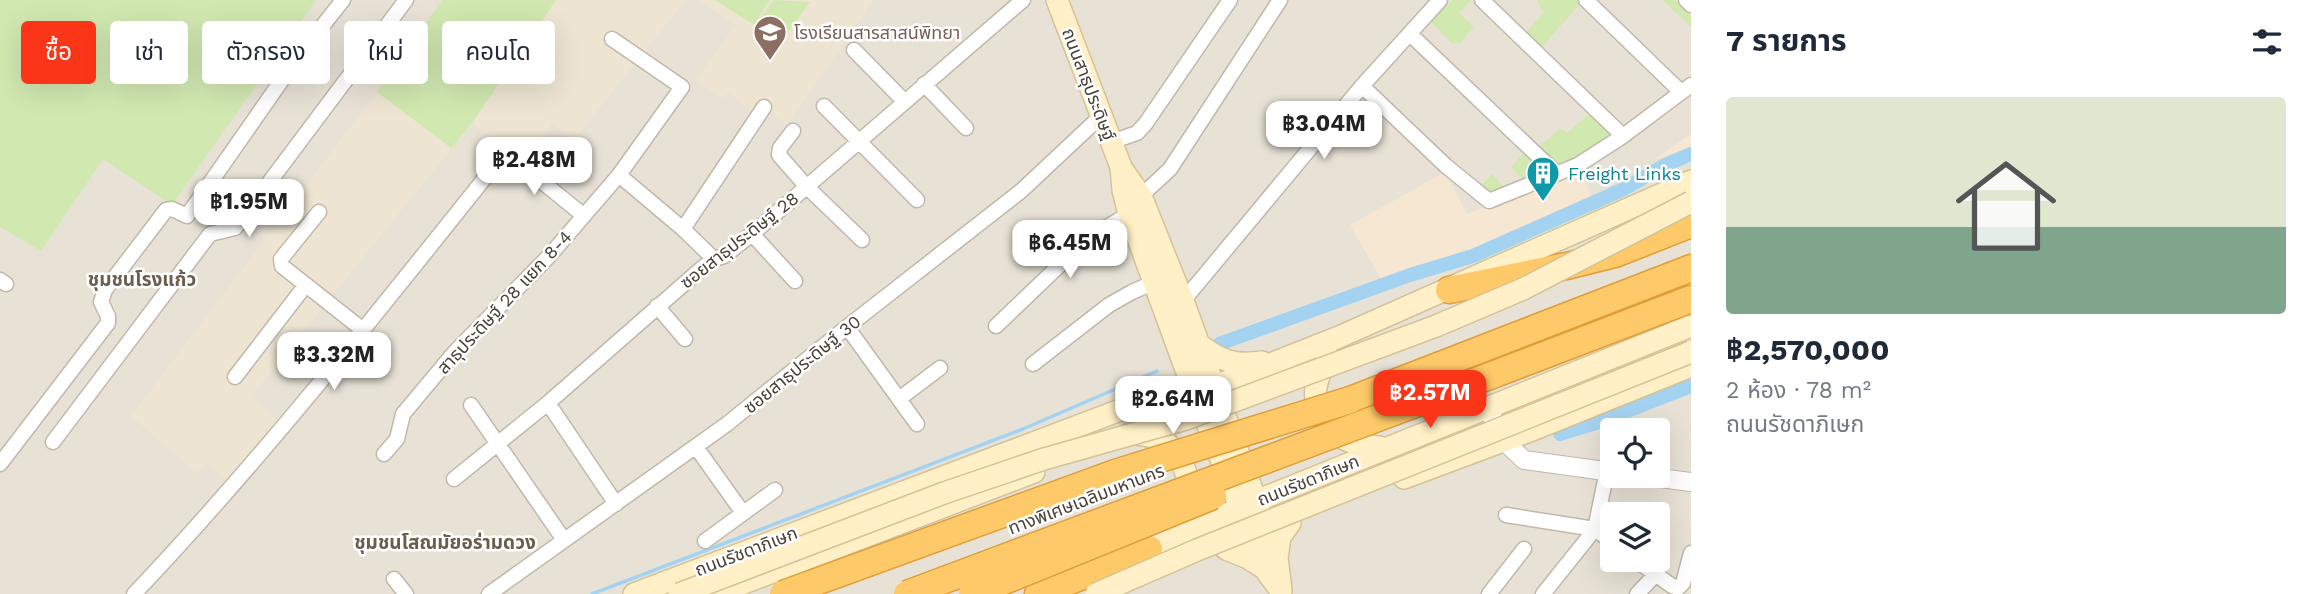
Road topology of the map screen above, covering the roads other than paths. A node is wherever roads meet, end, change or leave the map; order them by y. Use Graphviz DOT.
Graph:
graph roads {
  1 [pos="343,0"];
  2 [pos="406,0"];
  3 [pos="1023,0"];
  4 [pos="1058,0"];
  5 [pos="1230,0"];
  6 [pos="1280,0"];
  7 [pos="1440,0"];
  8 [pos="1482,0"];
  9 [pos="1586,0"];
  10 [pos="1686,0"];
  11 [pos="1691,5"];
  12 [pos="1410,34"];
  13 [pos="612,39"];
  14 [pos="854,50"];
  15 [pos="924,84"];
  16 [pos="1362,86"];
  17 [pos="1686,88"];
  18 [pos="904,101"];
  19 [pos="824,106"];
  20 [pos="764,107"];
  21 [pos="1100,117"];
  22 [pos="966,128"];
  23 [pos="793,131"];
  24 [pos="1623,136"];
  25 [pos="861,141"];
  26 [pos="1111,142"];
  27 [pos="1121,167"];
  28 [pos="1557,174"];
  29 [pos="619,176"];
  30 [pos="1691,181"];
  31 [pos="806,186"];
  32 [pos="1141,196"];
  33 [pos="917,200"];
  34 [pos="1691,202"];
  35 [pos="319,212"];
  36 [pos="1129,214"];
  37 [pos="583,215"];
  38 [pos="1691,223"];
  39 [pos="683,229"];
  40 [pos="752,234"];
  41 [pos="862,240"];
  42 [pos="714,259"];
  43 [pos="1691,268"];
  44 [pos="795,281"];
  45 [pos="1155,282"];
  46 [pos="305,286"];
  47 [pos="1449,290"];
  48 [pos="1691,299"];
  49 [pos="1183,301"];
  50 [pos="657,306"];
  51 [pos="996,326"];
  52 [pos="1691,326"];
  53 [pos="847,327"];
  54 [pos="363,330"];
  55 [pos="1339,337"];
  56 [pos="685,339"];
  57 [pos="1191,351"];
  58 [pos="1691,352"];
  59 [pos="1278,360"];
  60 [pos="1033,364"];
  61 [pos="1691,366"];
  62 [pos="940,368"];
  63 [pos="235,377"];
  64 [pos="1474,382"];
  65 [pos="1203,393"];
  66 [pos="1152,398"];
  67 [pos="899,399"];
  68 [pos="1350,400"];
  69 [pos="548,403"];
  70 [pos="471,405"];
  71 [pos="1487,407"];
  72 [pos="1465,415"];
  73 [pos="916,424"];
  74 [pos="1527,432"];
  75 [pos="1130,433"];
  76 [pos="1504,441"];
  77 [pos="53,442"];
  78 [pos="498,443"];
  79 [pos="696,447"];
  80 [pos="1385,448"];
  81 [pos="384,454"];
  82 [pos="998,455"];
  83 [pos="0,464"];
  84 [pos="1554,465"];
  85 [pos="1428,468"];
  86 [pos="1600,471"];
  87 [pos="454,479"];
  88 [pos="1670,479"];
  89 [pos="1691,482"];
  90 [pos="1606,488"];
  91 [pos="775,490"];
  92 [pos="616,504"];
  93 [pos="1248,504"];
  94 [pos="937,510"];
  95 [pos="743,513"];
  96 [pos="1506,515"];
  97 [pos="1290,523"];
  98 [pos="1595,529"];
  99 [pos="1600,533"];
  100 [pos="1259,535"];
  101 [pos="1177,537"];
  102 [pos="564,540"];
  103 [pos="705,541"];
  104 [pos="1149,549"];
  105 [pos="1226,549"];
  106 [pos="1524,549"];
  107 [pos="1691,553"];
  108 [pos="1270,563"];
  109 [pos="1651,572"];
  110 [pos="1655,575"];
  111 [pos="394,579"];
  112 [pos="1282,592"];
  113 [pos="134,594"];
  114 [pos="406,594"];
  115 [pos="489,594"];
  116 [pos="634,594"];
  117 [pos="679,594"];
  118 [pos="715,594"];
  119 [pos="783,594"];
  120 [pos="833,594"];
  121 [pos="906,594"];
  122 [pos="972,594"];
  123 [pos="1038,594"];
  124 [pos="1095,594"];
  125 [pos="1112,594"];
  126 [pos="1489,594"];
  127 [pos="1543,594"];
  128 [pos="1637,594"];
  1 -- 83 [label="street"];
  2 -- 77 [label="street"];
  3 -- 15 [label="street, ซอยสาธุประดิษฐ์ 28"];
  4 -- 21 [label="main road, ถนนสาธุประดิษฐ์"];
  5 -- 26 [label="street"];
  6 -- 32 [label="street"];
  7 -- 12 [label="street"];
  8 -- 24 [label="street"];
  9 -- 17 [label="street"];
  10 -- 11 [label="street"];
  12 -- 16 [label="street"];
  12 -- 28 [label="street"];
  13 -- 29 [label="street, สาธุประดิษฐ์ 28 แยก 8-4"];
  14 -- 18 [label="street"];
  15 -- 18 [label="street, ซอยสาธุประดิษฐ์ 28"];
  15 -- 22 [label="street"];
  16 -- 28 [label="street"];
  16 -- 49 [label="street"];
  17 -- 24 [label="street"];
  18 -- 25 [label="street, ซอยสาธุประดิษฐ์ 28"];
  19 -- 25 [label="street"];
  20 -- 39 [label="street"];
  21 -- 26 [label="main road, ถนนสาธุประดิษฐ์"];
  21 -- 53 [label="street, ซอยสาธุประดิษฐ์ 30"];
  23 -- 31 [label="street"];
  24 -- 28 [label="street"];
  25 -- 31 [label="street, ซอยสาธุประดิษฐ์ 28"];
  25 -- 33 [label="street"];
  26 -- 27 [label="main road, ถนนสาธุประดิษฐ์"];
  27 -- 32 [label="main road, ถนนสาธุประดิษฐ์"];
  27 -- 36 [label="main road, ถนนสาธุประดิษฐ์"];
  29 -- 37 [label="street, สาธุประดิษฐ์ 28 แยก 8-4"];
  29 -- 39 [label="street"];
  30 -- 47 [label="main road, ถนนรัชดาภิเษก"];
  31 -- 40 [label="street, ซอยสาธุประดิษฐ์ 28"];
  31 -- 41 [label="street"];
  32 -- 49 [label="main road, ถนนสาธุประดิษฐ์"];
  34 -- 117 [label="main road, ถนนรัชดาภิเษก, bridge"];
  35 -- 46 [label="street"];
  36 -- 45 [label="main road, ถนนสาธุประดิษฐ์"];
  36 -- 51 [label="street"];
  37 -- 54 [label="street"];
  37 -- 81 [label="street, สาธุประดิษฐ์ 28 แยก 8-4"];
  38 -- 47 [label="highway"];
  39 -- 42 [label="street"];
  40 -- 42 [label="street, ซอยสาธุประดิษฐ์ 28"];
  40 -- 44 [label="street"];
  42 -- 50 [label="street, ซอยสาธุประดิษฐ์ 28"];
  43 -- 68 [label="highway, ทางพิเศษเฉลิมมหานคร"];
  45 -- 57 [label="main road, ถนนสาธุประดิษฐ์"];
  45 -- 60 [label="street"];
  46 -- 54 [label="street"];
  46 -- 63 [label="street"];
  47 -- 55 [label="main road, ถนนรัชดาภิเษก"];
  48 -- 64 [label="highway, ทางพิเศษเฉลิมมหานคร"];
  49 -- 57 [label="main road, ถนนสาธุประดิษฐ์"];
  50 -- 56 [label="street"];
  50 -- 69 [label="street, ซอยสาธุประดิษฐ์ 28"];
  52 -- 71 [label="main road, ถนนรัชดาภิเษก"];
  53 -- 67 [label="street"];
  53 -- 79 [label="street, ซอยสาธุประดิษฐ์ 30"];
  54 -- 113 [label="street"];
  55 -- 59 [label="main road, ถนนรัชดาภิเษก"];
  55 -- 80 [label="main road"];
  57 -- 59 [label="main road"];
  57 -- 65 [label="main road, ถนนสาธุประดิษฐ์"];
  57 -- 66 [label="main road"];
  58 -- 124 [label="main road, ถนนรัชดาภิเษก, bridge"];
  59 -- 65 [label="main road, ถนนรัชดาภิเษก"];
  61 -- 74 [label="main road, ถนนรัชดาภิเษก"];
  62 -- 67 [label="street"];
  64 -- 121 [label="highway, ทางพิเศษเฉลิมมหานคร, bridge"];
  64 -- 122 [label="highway, bridge"];
  65 -- 66 [label="main road, ถนนรัชดาภิเษก"];
  65 -- 75 [label="main road, ถนนรัชดาภิเษก"];
  65 -- 93 [label="main road, ถนนสาธุประดิษฐ์"];
  66 -- 82 [label="main road, ถนนรัชดาภิเษก"];
  67 -- 73 [label="street"];
  68 -- 119 [label="highway, bridge"];
  68 -- 120 [label="highway, ทางพิเศษเฉลิมมหานคร, bridge"];
  69 -- 78 [label="street, ซอยสาธุประดิษฐ์ 28"];
  69 -- 92 [label="street"];
  70 -- 78 [label="street"];
  71 -- 72 [label="main road, ถนนรัชดาภิเษก"];
  71 -- 76 [label="street"];
  72 -- 80 [label="main road, ถนนรัชดาภิเษก"];
  72 -- 85 [label="main road"];
  74 -- 76 [label="main road, ถนนรัชดาภิเษก"];
  74 -- 84 [label="street"];
  75 -- 94 [label="main road, ถนนรัชดาภิเษก"];
  75 -- 101 [label="main road"];
  76 -- 84 [label="street"];
  76 -- 85 [label="main road, ถนนรัชดาภิเษก"];
  78 -- 87 [label="street, ซอยสาธุประดิษฐ์ 28"];
  78 -- 102 [label="street"];
  79 -- 92 [label="street, ซอยสาธุประดิษฐ์ 30"];
  79 -- 95 [label="street"];
  80 -- 93 [label="main road, ถนนรัชดาภิเษก"];
  82 -- 94 [label="main road"];
  82 -- 116 [label="main road, ถนนรัชดาภิเษก"];
  84 -- 86 [label="street"];
  85 -- 97 [label="main road, ถนนรัชดาภิเษก"];
  88 -- 89 [label="street"];
  90 -- 98 [label="street"];
  91 -- 95 [label="street"];
  92 -- 102 [label="street, ซอยสาธุประดิษฐ์ 30"];
  93 -- 100 [label="main road, ถนนสาธุประดิษฐ์"];
  93 -- 101 [label="main road, ถนนรัชดาภิเษก"];
  94 -- 118 [label="main road, ถนนรัชดาภิเษก"];
  95 -- 103 [label="street"];
  96 -- 98 [label="street"];
  97 -- 100 [label="main road, ถนนรัชดาภิเษก"];
  97 -- 108 [label="main road"];
  98 -- 99 [label="street"];
  98 -- 127 [label="street"];
  100 -- 105 [label="main road, ถนนรัชดาภิเษก"];
  100 -- 108 [label="main road, ถนนสาธุประดิษฐ์"];
  101 -- 104 [label="main road, ถนนรัชดาภิเษก"];
  102 -- 115 [label="street, ซอยสาธุประดิษฐ์ 30"];
  104 -- 123 [label="highway"];
  104 -- 124 [label="main road, ถนนรัชดาภิเษก"];
  105 -- 108 [label="main road"];
  105 -- 125 [label="main road, ถนนรัชดาภิเษก"];
  106 -- 126 [label="street"];
  107 -- 110 [label="street"];
  108 -- 112 [label="main road, ถนนสาธุประดิษฐ์"];
  109 -- 110 [label="street"];
  110 -- 128 [label="street"];
  111 -- 114 [label="street"];
}
